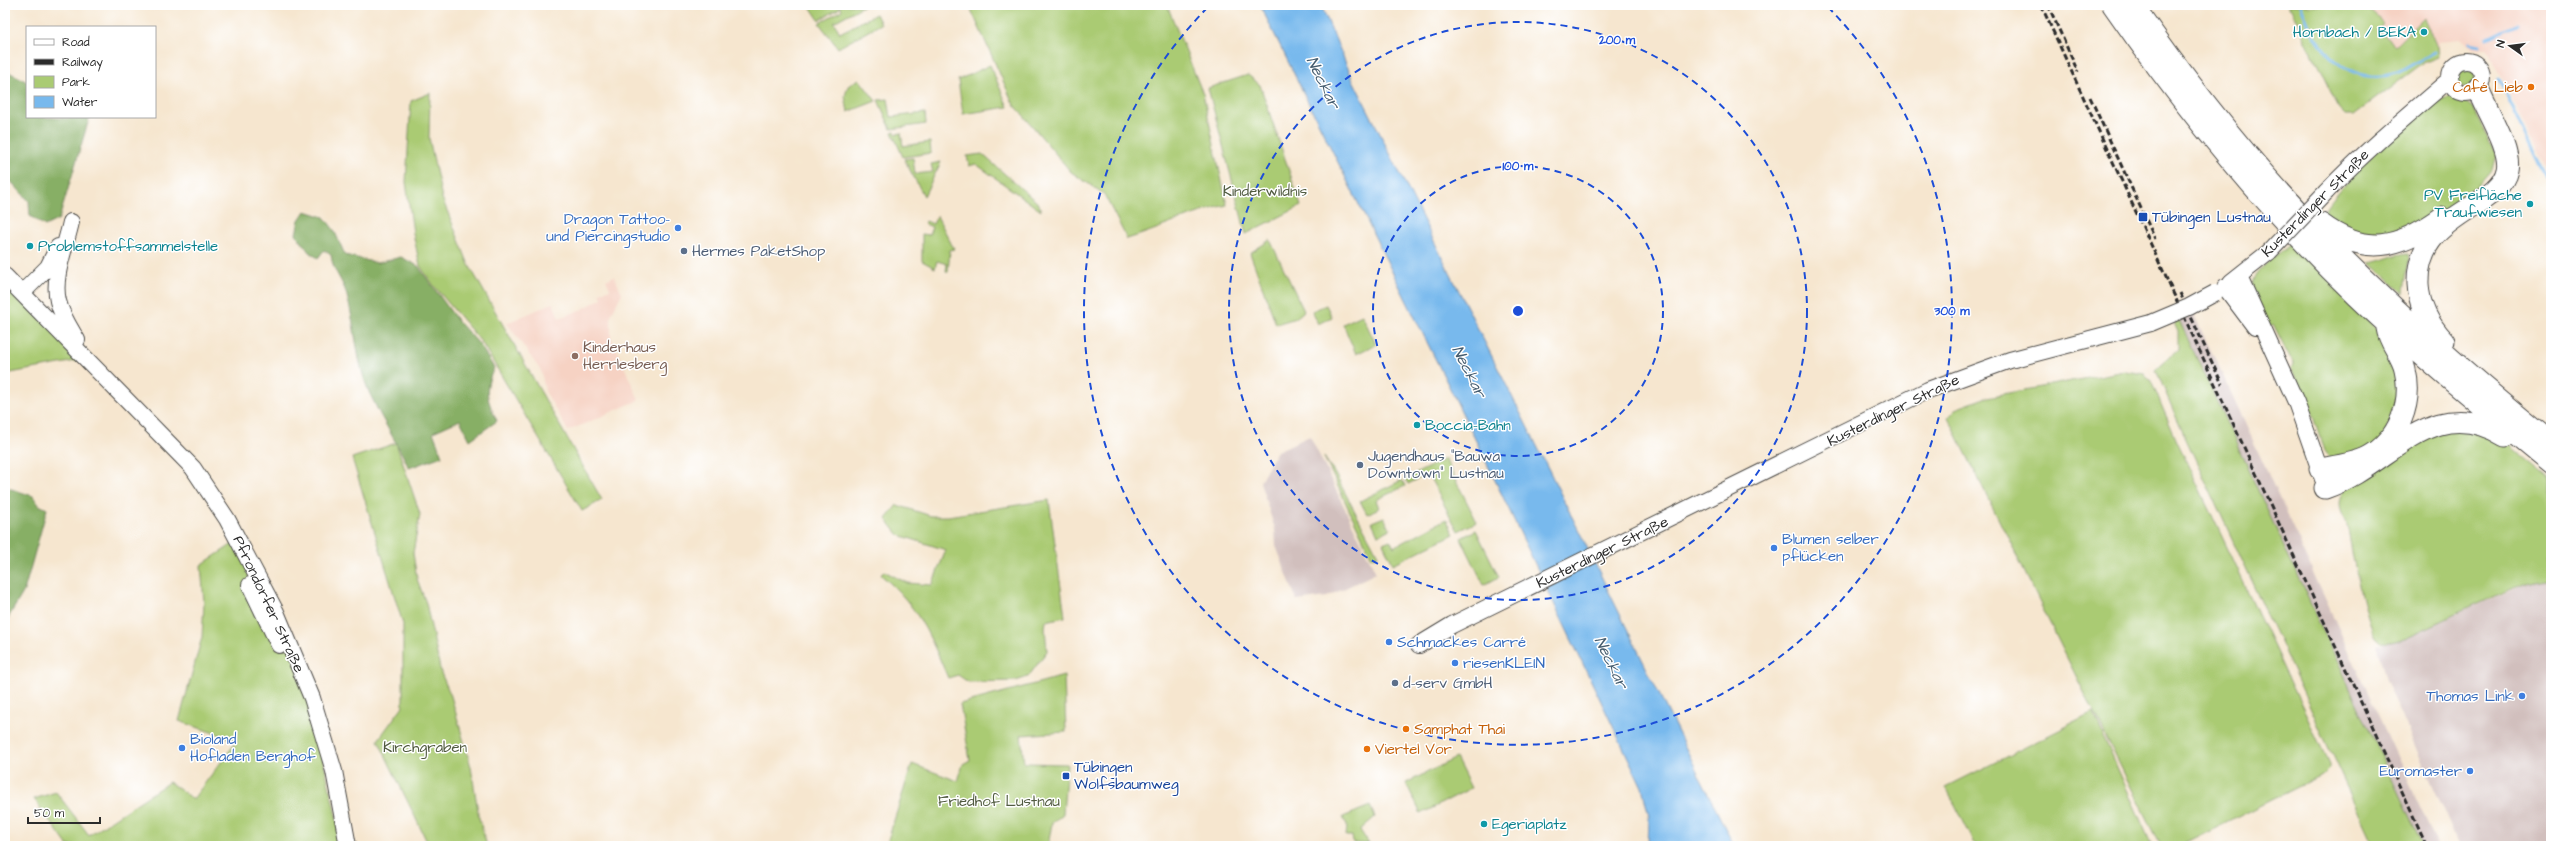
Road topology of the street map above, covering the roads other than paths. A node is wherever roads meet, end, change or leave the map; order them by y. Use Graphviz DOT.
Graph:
graph roads {
  1 [pos="2113,5"];
  2 [pos="2133,5"];
  3 [pos="2462,88"];
  4 [pos="2288,201"];
  5 [pos="59,271"];
  6 [pos="5,276"];
  7 [pos="2239,276"];
  8 [pos="2220,290"];
  9 [pos="22,293"];
  10 [pos="2386,322"];
  11 [pos="87,359"];
  12 [pos="2287,380"];
  13 [pos="2486,389"];
  14 [pos="2521,439"];
  15 [pos="2551,443"];
  16 [pos="2551,463"];
  17 [pos="2323,479"];
  18 [pos="1419,645"];
  19 [pos="348,846"];
  1 -- 10 [label="highway"];
  2 -- 4 [label="highway"];
  3 -- 4 [label="highway"];
  3 -- 7 [label="street, Kusterdinger Straße, bridge"];
  3 -- 13 [label="highway"];
  4 -- 13 [label="highway"];
  5 -- 9 [label="street"];
  5 -- 9 [label="street"];
  5 -- 11 [label="street"];
  6 -- 9 [label="street, Pfrondorfer Straße"];
  7 -- 8 [label="street, Kusterdinger Straße"];
  7 -- 12 [label="street"];
  8 -- 12 [label="street"];
  8 -- 18 [label="street, Kusterdinger Straße, bridge"];
  9 -- 11 [label="street, Pfrondorfer Straße"];
  10 -- 14 [label="highway"];
  10 -- 17 [label="highway"];
  11 -- 19 [label="street, Pfrondorfer Straße"];
  12 -- 17 [label="street"];
  13 -- 15 [label="highway"];
  14 -- 16 [label="highway"];
  14 -- 17 [label="highway"];
}
